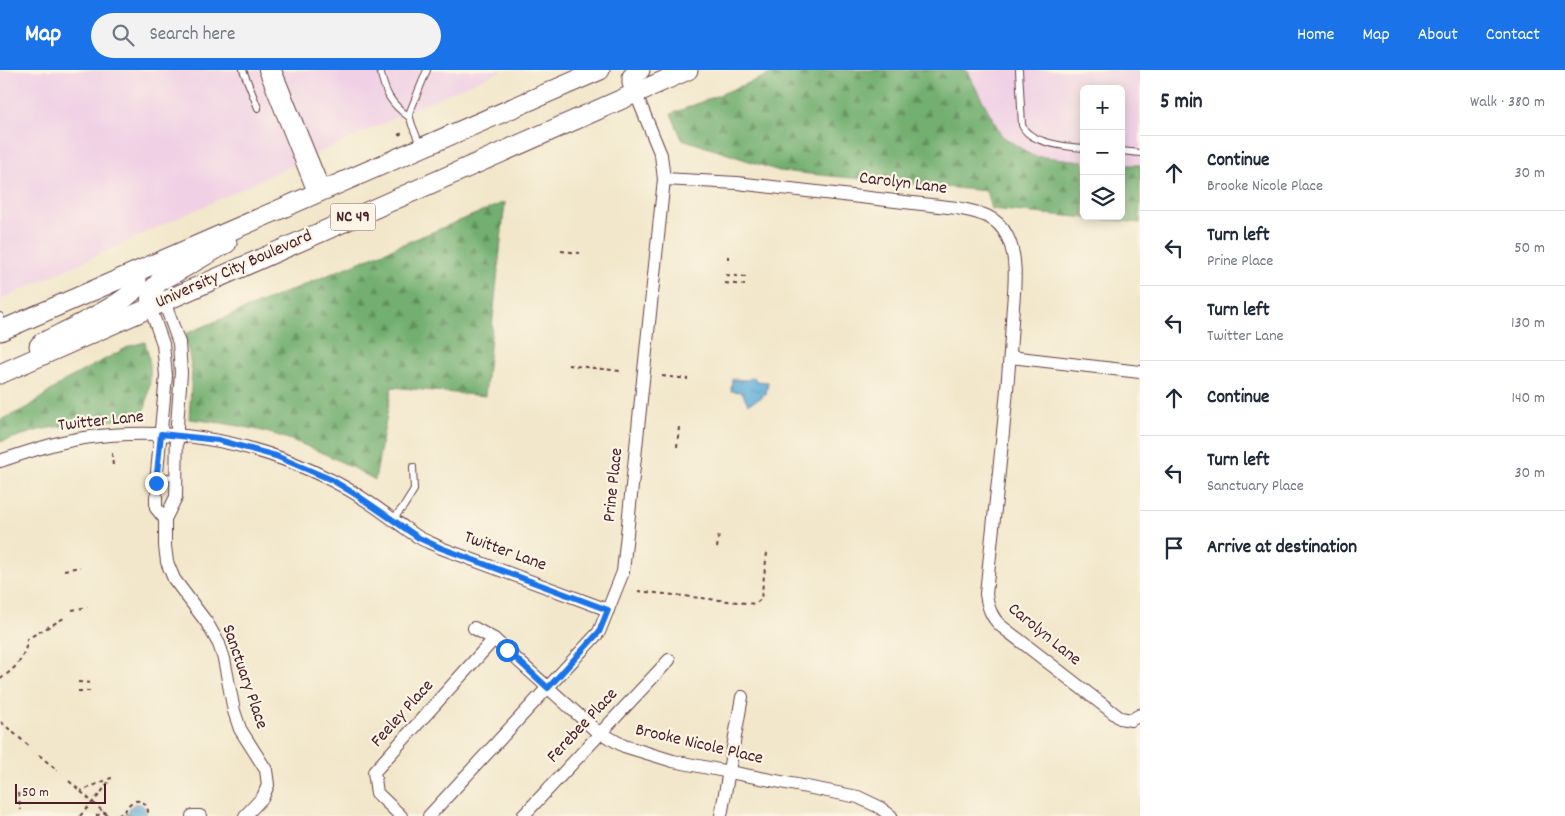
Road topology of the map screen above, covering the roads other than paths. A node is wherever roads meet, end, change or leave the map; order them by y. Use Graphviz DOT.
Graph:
graph roads {
  1 [pos="242,70"];
  2 [pos="265,70"];
  3 [pos="275,70"];
  4 [pos="380,70"];
  5 [pos="427,70"];
  6 [pos="600,70"];
  7 [pos="640,70"];
  8 [pos="688,70"];
  9 [pos="1019,70"];
  10 [pos="636,94"];
  11 [pos="258,108"];
  12 [pos="409,117"];
  13 [pos="1080,147"];
  14 [pos="421,148"];
  15 [pos="1125,151"];
  16 [pos="1140,153"];
  17 [pos="664,179"];
  18 [pos="320,192"];
  19 [pos="275,211"];
  20 [pos="136,272"];
  21 [pos="157,304"];
  22 [pos="2,325"];
  23 [pos="1010,357"];
  24 [pos="8,370"];
  25 [pos="1140,372"];
  26 [pos="161,434"];
  27 [pos="177,435"];
  28 [pos="0,461"];
  29 [pos="413,467"];
  30 [pos="176,478"];
  31 [pos="156,485"];
  32 [pos="165,519"];
  33 [pos="393,519"];
  34 [pos="608,610"];
  35 [pos="474,628"];
  36 [pos="494,640"];
  37 [pos="669,660"];
  38 [pos="548,688"];
  39 [pos="742,697"];
  40 [pos="1140,715"];
  41 [pos="601,732"];
  42 [pos="730,772"];
  43 [pos="192,816"];
  44 [pos="200,816"];
  45 [pos="245,816"];
  46 [pos="401,816"];
  47 [pos="429,816"];
  48 [pos="523,816"];
  49 [pos="721,816"];
  50 [pos="891,816"];
  1 -- 11 [label="lane"];
  2 -- 18 [label="street"];
  3 -- 18 [label="street"];
  4 -- 12 [label="lane"];
  5 -- 12 [label="lane"];
  6 -- 14 [label="main road, University City Boulevard / NC 49"];
  7 -- 10 [label="main road"];
  8 -- 10 [label="main road, University City Boulevard / NC 49"];
  9 -- 13 [label="lane"];
  10 -- 17 [label="street, Prine Place"];
  10 -- 21 [label="main road, University City Boulevard / NC 49"];
  12 -- 14 [label="lane"];
  14 -- 18 [label="main road, University City Boulevard / NC 49"];
  15 -- 16 [label="lane"];
  17 -- 23 [label="street, Carolyn Lane"];
  17 -- 34 [label="street, Prine Place"];
  18 -- 19 [label="main road, University City Boulevard / NC 49"];
  19 -- 20 [label="main road, University City Boulevard / NC 49"];
  19 -- 21 [label="main road"];
  20 -- 22 [label="main road, University City Boulevard / NC 49"];
  20 -- 24 [label="main road"];
  21 -- 24 [label="main road, University City Boulevard / NC 49"];
  21 -- 26 [label="street, Sanctuary Place"];
  21 -- 27 [label="street, Sanctuary Place"];
  23 -- 25 [label="street"];
  23 -- 40 [label="street, Carolyn Lane"];
  26 -- 27 [label="street, Twitter Lane"];
  26 -- 28 [label="street, Twitter Lane"];
  26 -- 31 [label="street, Sanctuary Place"];
  27 -- 30 [label="street, Sanctuary Place"];
  27 -- 33 [label="street, Twitter Lane"];
  29 -- 33 [label="lane"];
  30 -- 31 [label="lane"];
  30 -- 32 [label="street, Sanctuary Place"];
  31 -- 32 [label="street, Sanctuary Place"];
  32 -- 45 [label="street, Sanctuary Place"];
  33 -- 34 [label="street, Twitter Lane"];
  34 -- 38 [label="street, Prine Place"];
  35 -- 36 [label="street, Brooke Nicole Place"];
  36 -- 38 [label="street, Brooke Nicole Place"];
  36 -- 46 [label="street, Feeley Place"];
  37 -- 41 [label="street, Ferebee Place"];
  38 -- 41 [label="street, Brooke Nicole Place"];
  38 -- 47 [label="street, Prine Place"];
  39 -- 42 [label="street"];
  41 -- 42 [label="street, Brooke Nicole Place"];
  41 -- 48 [label="street, Ferebee Place"];
  42 -- 49 [label="street"];
  42 -- 50 [label="street, Brooke Nicole Place"];
  43 -- 44 [label="street"];
}
